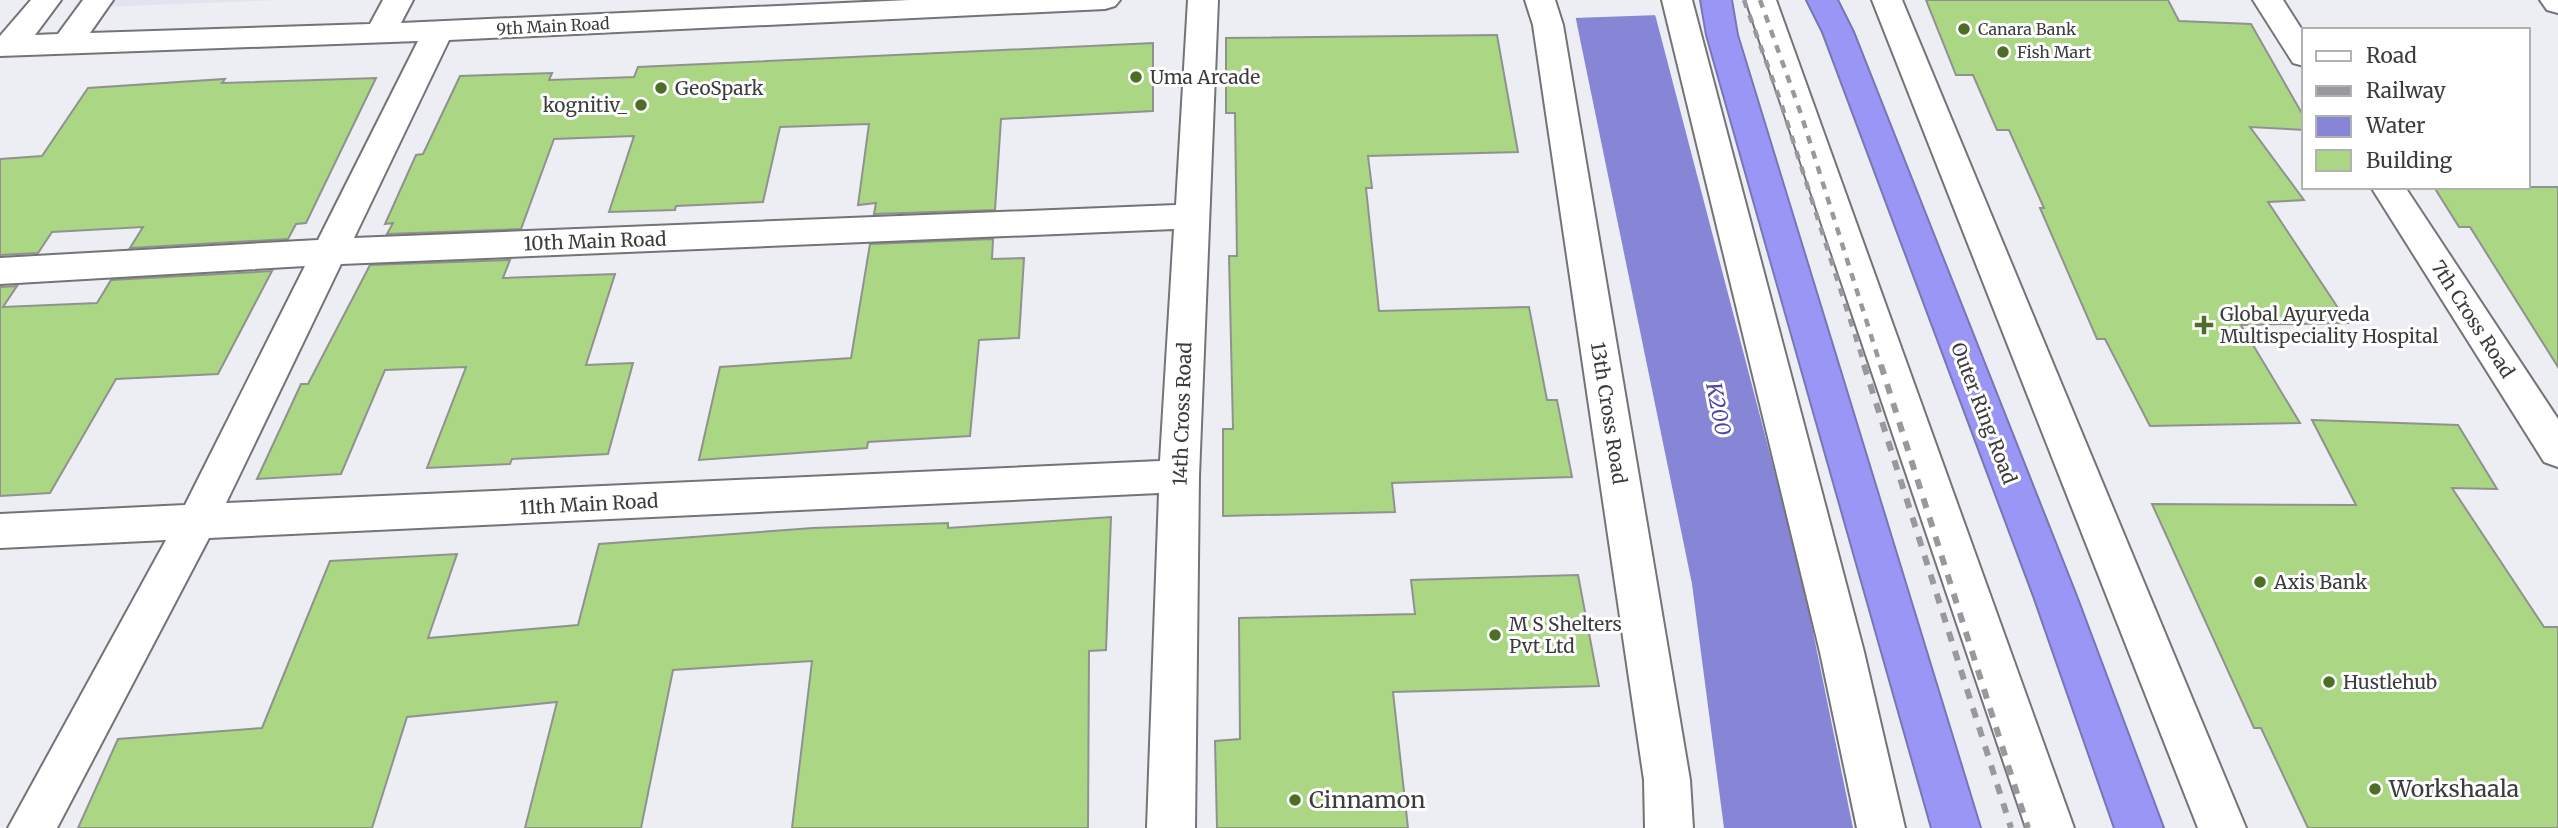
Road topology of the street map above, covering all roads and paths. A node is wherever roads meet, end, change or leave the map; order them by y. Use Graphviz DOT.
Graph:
graph roads {
  1 [pos="46,0"];
  2 [pos="98,0"];
  3 [pos="398,0"];
  4 [pos="1105,0"];
  5 [pos="1203,0"];
  6 [pos="1540,0"];
  7 [pos="1676,0"];
  8 [pos="1716,0"];
  9 [pos="1761,0"];
  10 [pos="1822,0"];
  11 [pos="1887,0"];
  12 [pos="2268,0"];
  13 [pos="942,4"];
  14 [pos="678,10"];
  15 [pos="438,31"];
  16 [pos="381,32"];
  17 [pos="67,44"];
  18 [pos="5,46"];
  19 [pos="2302,54"];
  20 [pos="2389,189"];
  21 [pos="1191,216"];
  22 [pos="330,252"];
  23 [pos="0,271"];
  24 [pos="2558,451"];
  25 [pos="1178,477"];
  26 [pos="197,522"];
  27 [pos="0,531"];
  28 [pos="32,828"];
  29 [pos="1171,828"];
  30 [pos="1669,828"];
  31 [pos="1881,828"];
  32 [pos="1956,828"];
  33 [pos="2050,828"];
  34 [pos="2139,828"];
  35 [pos="2222,828"];
  1 -- 18 [label="street"];
  2 -- 17 [label="street"];
  3 -- 16 [label="street"];
  4 -- 13 [label="street, 9th Main Road"];
  5 -- 21 [label="street, 14th Cross Road"];
  6 -- 30 [label="street, 13th Cross Road"];
  7 -- 31 [label="street"];
  8 -- 32 [label="highway"];
  9 -- 33 [label="street"];
  10 -- 34 [label="highway, Outer Ring Road"];
  11 -- 35 [label="street"];
  12 -- 19 [label="street"];
  13 -- 14 [label="street, 9th Main Road"];
  14 -- 15 [label="street, 9th Main Road"];
  15 -- 16 [label="street, 9th Main Road"];
  15 -- 22 [label="street"];
  16 -- 17 [label="street, 9th Main Road"];
  17 -- 18 [label="street, 9th Main Road"];
  20 -- 24 [label="street, 7th Cross Road"];
  21 -- 22 [label="street, 10th Main Road"];
  21 -- 25 [label="street, 14th Cross Road"];
  22 -- 23 [label="street, 10th Main Road"];
  22 -- 26 [label="street"];
  25 -- 26 [label="street, 11th Main Road"];
  25 -- 29 [label="street, 14th Cross Road"];
  26 -- 27 [label="street, 11th Main Road"];
  26 -- 28 [label="street"];
}
